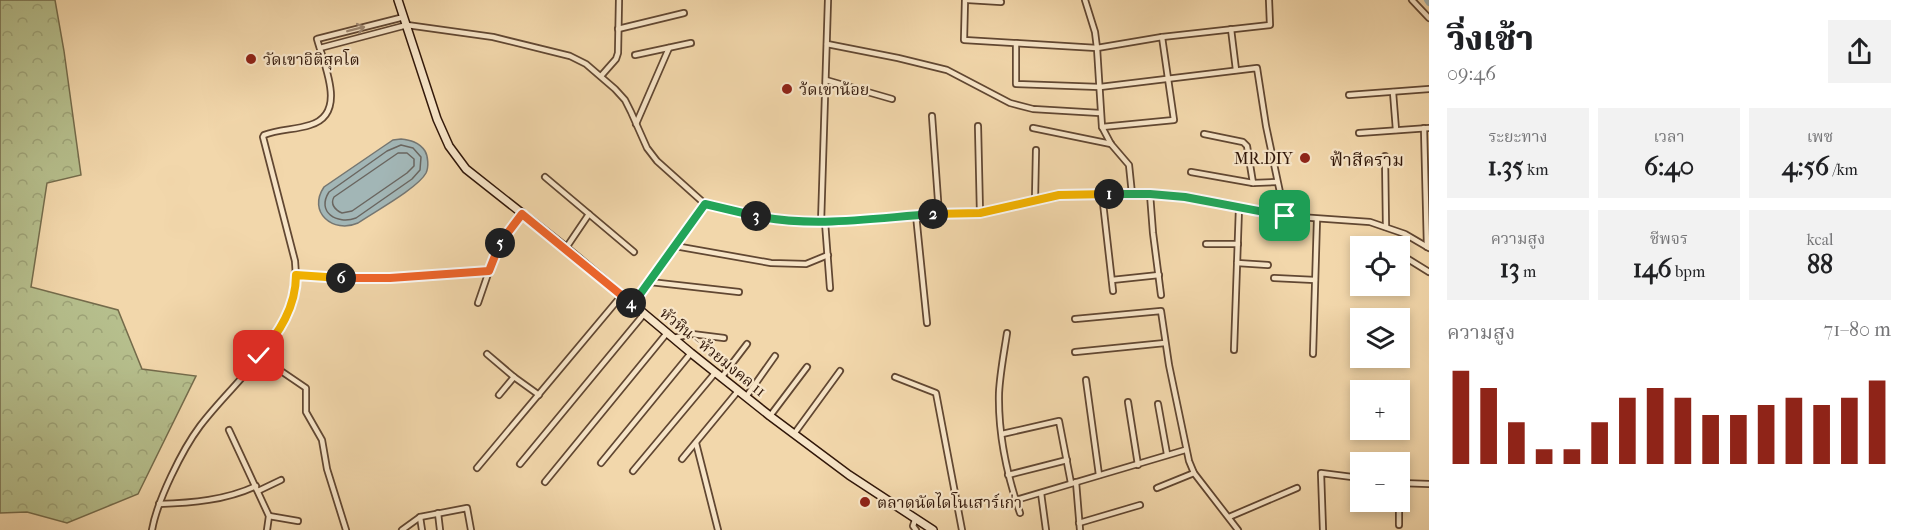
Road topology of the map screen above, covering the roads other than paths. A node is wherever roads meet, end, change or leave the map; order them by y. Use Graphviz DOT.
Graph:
graph roads {
  1 [pos="398,0"];
  2 [pos="619,0"];
  3 [pos="828,0"];
  4 [pos="966,0"];
  5 [pos="1084,0"];
  6 [pos="1269,0"];
  7 [pos="1412,0"];
  8 [pos="1001,2"];
  9 [pos="684,13"];
  10 [pos="405,17"];
  11 [pos="1429,18"];
  12 [pos="408,25"];
  13 [pos="618,29"];
  14 [pos="1231,29"];
  15 [pos="1162,37"];
  16 [pos="691,43"];
  17 [pos="827,44"];
  18 [pos="1016,44"];
  19 [pos="320,48"];
  20 [pos="669,48"];
  21 [pos="1097,48"];
  22 [pos="635,55"];
  23 [pos="1236,70"];
  24 [pos="601,76"];
  25 [pos="1169,79"];
  26 [pos="826,80"];
  27 [pos="1100,87"];
  28 [pos="1429,89"];
  29 [pos="1393,92"];
  30 [pos="1349,95"];
  31 [pos="892,99"];
  32 [pos="1100,113"];
  33 [pos="932,116"];
  34 [pos="636,124"];
  35 [pos="978,126"];
  36 [pos="1102,127"];
  37 [pos="1033,128"];
  38 [pos="1427,128"];
  39 [pos="1396,130"];
  40 [pos="1359,133"];
  41 [pos="1204,134"];
  42 [pos="1112,144"];
  43 [pos="1036,150"];
  44 [pos="1385,156"];
  45 [pos="1191,172"];
  46 [pos="545,177"];
  47 [pos="1277,182"];
  48 [pos="1253,183"];
  49 [pos="1132,194"];
  50 [pos="1150,194"];
  51 [pos="1102,195"];
  52 [pos="1035,199"];
  53 [pos="705,204"];
  54 [pos="1239,208"];
  55 [pos="980,213"];
  56 [pos="522,214"];
  57 [pos="589,214"];
  58 [pos="939,214"];
  59 [pos="916,215"];
  60 [pos="1285,216"];
  61 [pos="1317,219"];
  62 [pos="823,223"];
  63 [pos="1386,227"];
  64 [pos="1206,244"];
  65 [pos="1238,244"];
  66 [pos="675,246"];
  67 [pos="567,248"];
  68 [pos="1428,248"];
  69 [pos="634,252"];
  70 [pos="828,255"];
  71 [pos="1410,261"];
  72 [pos="1237,263"];
  73 [pos="1268,265"];
  74 [pos="489,271"];
  75 [pos="1429,273"];
  76 [pos="296,275"];
  77 [pos="1159,275"];
  78 [pos="1274,278"];
  79 [pos="1315,279"];
  80 [pos="1112,280"];
  81 [pos="650,282"];
  82 [pos="830,288"];
  83 [pos="1113,291"];
  84 [pos="739,292"];
  85 [pos="622,295"];
  86 [pos="1161,295"];
  87 [pos="478,303"];
  88 [pos="633,304"];
  89 [pos="644,314"];
  90 [pos="1075,319"];
  91 [pos="927,323"];
  92 [pos="1007,333"];
  93 [pos="670,336"];
  94 [pos="724,338"];
  95 [pos="1166,343"];
  96 [pos="747,344"];
  97 [pos="1234,350"];
  98 [pos="1075,352"];
  99 [pos="691,353"];
  100 [pos="487,354"];
  101 [pos="1313,354"];
  102 [pos="259,356"];
  103 [pos="775,356"];
  104 [pos="807,367"];
  105 [pos="840,371"];
  106 [pos="715,372"];
  107 [pos="514,377"];
  108 [pos="895,377"];
  109 [pos="721,378"];
  110 [pos="1086,380"];
  111 [pos="738,391"];
  112 [pos="499,395"];
  113 [pos="539,395"];
  114 [pos="746,397"];
  115 [pos="1128,402"];
  116 [pos="1158,404"];
  117 [pos="770,416"];
  118 [pos="229,430"];
  119 [pos="794,434"];
  120 [pos="1002,434"];
  121 [pos="696,443"];
  122 [pos="1185,450"];
  123 [pos="1167,454"];
  124 [pos="682,459"];
  125 [pos="1067,460"];
  126 [pos="602,463"];
  127 [pos="520,464"];
  128 [pos="1138,465"];
  129 [pos="477,468"];
  130 [pos="633,471"];
  131 [pos="1194,473"];
  132 [pos="1008,475"];
  133 [pos="1099,475"];
  134 [pos="1350,477"];
  135 [pos="281,480"];
  136 [pos="545,482"];
  137 [pos="1073,483"];
  138 [pos="1410,483"];
  139 [pos="1429,484"];
  140 [pos="1157,488"];
  141 [pos="1297,488"];
  142 [pos="257,489"];
  143 [pos="1041,493"];
  144 [pos="1016,500"];
  145 [pos="159,504"];
  146 [pos="1140,505"];
  147 [pos="1399,512"];
  148 [pos="438,513"];
  149 [pos="1020,513"];
  150 [pos="269,516"];
  151 [pos="420,517"];
  152 [pos="1229,517"];
  153 [pos="915,520"];
  154 [pos="298,521"];
  155 [pos="1079,523"];
  156 [pos="1399,525"];
  157 [pos="152,530"];
  158 [pos="267,530"];
  159 [pos="346,530"];
  160 [pos="402,530"];
  161 [pos="422,530"];
  162 [pos="441,530"];
  163 [pos="471,530"];
  164 [pos="718,530"];
  165 [pos="916,530"];
  166 [pos="933,530"];
  167 [pos="962,530"];
  168 [pos="1046,530"];
  169 [pos="1080,530"];
  170 [pos="1238,530"];
  171 [pos="1323,530"];
  1 -- 10 [label="street, หัวหิน - ห้วยมงคล 11"];
  2 -- 13 [label="street"];
  3 -- 17 [label="street"];
  4 -- 8 [label="street"];
  4 -- 18 [label="street"];
  5 -- 21 [label="street"];
  6 -- 14 [label="street"];
  7 -- 11 [label="street"];
  9 -- 13 [label="street"];
  10 -- 12 [label="street, หัวหิน - ห้วยมงคล 11"];
  19 -- 10 [label="street, one-way"];
  12 -- 19 [label="street"];
  12 -- 24 [label="street"];
  12 -- 56 [label="street, หัวหิน - ห้วยมงคล 11"];
  13 -- 24 [label="street"];
  14 -- 15 [label="street"];
  14 -- 23 [label="street"];
  15 -- 21 [label="street"];
  15 -- 25 [label="street"];
  16 -- 20 [label="street"];
  17 -- 26 [label="street"];
  17 -- 32 [label="street"];
  18 -- 21 [label="street"];
  18 -- 27 [label="street"];
  19 -- 76 [label="street"];
  20 -- 22 [label="street"];
  20 -- 34 [label="street"];
  21 -- 27 [label="street"];
  23 -- 25 [label="street"];
  23 -- 47 [label="street"];
  24 -- 34 [label="street"];
  25 -- 27 [label="street"];
  25 -- 36 [label="street"];
  26 -- 31 [label="street"];
  26 -- 62 [label="street"];
  27 -- 32 [label="street"];
  28 -- 29 [label="street"];
  29 -- 30 [label="street"];
  29 -- 39 [label="street"];
  32 -- 36 [label="street"];
  33 -- 58 [label="street"];
  34 -- 53 [label="street"];
  35 -- 55 [label="street"];
  36 -- 42 [label="street"];
  37 -- 42 [label="street"];
  38 -- 39 [label="street"];
  38 -- 68 [label="street"];
  39 -- 40 [label="street"];
  41 -- 48 [label="street"];
  42 -- 49 [label="street"];
  43 -- 52 [label="street"];
  44 -- 63 [label="street"];
  45 -- 48 [label="street"];
  46 -- 57 [label="street"];
  47 -- 48 [label="street"];
  47 -- 60 [label="street"];
  49 -- 50 [label="street"];
  49 -- 51 [label="street"];
  50 -- 54 [label="street"];
  50 -- 77 [label="street"];
  51 -- 52 [label="street"];
  51 -- 80 [label="street"];
  52 -- 55 [label="street"];
  53 -- 62 [label="street"];
  53 -- 66 [label="street"];
  54 -- 60 [label="street"];
  54 -- 65 [label="street"];
  55 -- 58 [label="street"];
  56 -- 67 [label="street, หัวหิน - ห้วยมงคล 11"];
  56 -- 74 [label="street"];
  57 -- 67 [label="street"];
  57 -- 69 [label="street"];
  58 -- 59 [label="street"];
  59 -- 62 [label="street"];
  59 -- 91 [label="street"];
  60 -- 61 [label="street"];
  61 -- 63 [label="street"];
  61 -- 79 [label="street"];
  62 -- 70 [label="street"];
  63 -- 68 [label="street"];
  64 -- 65 [label="street"];
  65 -- 72 [label="street"];
  66 -- 70 [label="street"];
  66 -- 81 [label="street"];
  67 -- 85 [label="street, หัวหิน - ห้วยมงคล 11"];
  70 -- 82 [label="street"];
  71 -- 75 [label="street"];
  72 -- 73 [label="street"];
  72 -- 97 [label="street"];
  74 -- 76 [label="street"];
  74 -- 87 [label="street"];
  76 -- 102 [label="street"];
  77 -- 80 [label="street"];
  77 -- 86 [label="street"];
  78 -- 79 [label="street"];
  79 -- 101 [label="street"];
  80 -- 83 [label="street"];
  81 -- 84 [label="street"];
  81 -- 88 [label="street"];
  85 -- 88 [label="street, หัวหิน - ห้วยมงคล 11"];
  85 -- 113 [label="street"];
  88 -- 89 [label="street, หัวหิน - ห้วยมงคล 11"];
  89 -- 93 [label="street, หัวหิน - ห้วยมงคล 11"];
  89 -- 127 [label="street"];
  90 -- 95 [label="street"];
  92 -- 120 [label="street"];
  93 -- 94 [label="street"];
  93 -- 99 [label="street, หัวหิน - ห้วยมงคล 11"];
  93 -- 136 [label="street"];
  95 -- 98 [label="street"];
  95 -- 122 [label="street"];
  96 -- 109 [label="street"];
  99 -- 106 [label="street, หัวหิน - ห้วยมงคล 11"];
  99 -- 126 [label="street"];
  100 -- 107 [label="street"];
  102 -- 145 [label="street"];
  102 -- 159 [label="street"];
  103 -- 114 [label="street"];
  104 -- 117 [label="street"];
  105 -- 119 [label="street"];
  106 -- 109 [label="street, หัวหิน - ห้วยมงคล 11"];
  106 -- 130 [label="street"];
  107 -- 112 [label="street"];
  107 -- 113 [label="street"];
  108 -- 167 [label="street"];
  109 -- 111 [label="street, หัวหิน - ห้วยมงคล 11"];
  110 -- 133 [label="street"];
  111 -- 114 [label="street, หัวหิน - ห้วยมงคล 11"];
  111 -- 121 [label="street"];
  113 -- 129 [label="street"];
  114 -- 117 [label="street, หัวหิน - ห้วยมงคล 11"];
  115 -- 128 [label="street"];
  116 -- 123 [label="street"];
  117 -- 119 [label="street, หัวหิน - ห้วยมงคล 11"];
  118 -- 142 [label="street"];
  119 -- 153 [label="street, หัวหิน - ห้วยมงคล 11"];
  120 -- 125 [label="street"];
  120 -- 132 [label="street"];
  121 -- 124 [label="street"];
  121 -- 164 [label="street"];
  122 -- 123 [label="street"];
  122 -- 131 [label="street"];
  123 -- 128 [label="street"];
  125 -- 132 [label="street"];
  125 -- 137 [label="street"];
  128 -- 133 [label="street"];
  131 -- 140 [label="street"];
  131 -- 152 [label="street"];
  132 -- 144 [label="street"];
  133 -- 137 [label="street"];
  134 -- 171 [label="street"];
  135 -- 142 [label="street"];
  137 -- 143 [label="street"];
  137 -- 155 [label="street"];
  138 -- 139 [label="street"];
  141 -- 152 [label="street"];
  142 -- 145 [label="street"];
  142 -- 150 [label="street"];
  143 -- 144 [label="street"];
  143 -- 168 [label="street"];
  144 -- 149 [label="street"];
  145 -- 157 [label="street"];
  146 -- 155 [label="street"];
  147 -- 156 [label="street"];
  148 -- 151 [label="street"];
  148 -- 162 [label="street"];
  148 -- 163 [label="street"];
  150 -- 154 [label="street"];
  150 -- 158 [label="street"];
  151 -- 160 [label="street"];
  151 -- 161 [label="street"];
  152 -- 170 [label="street"];
  153 -- 165 [label="street"];
  153 -- 166 [label="street, หัวหิน - ห้วยมงคล 11"];
  155 -- 169 [label="street"];
}
